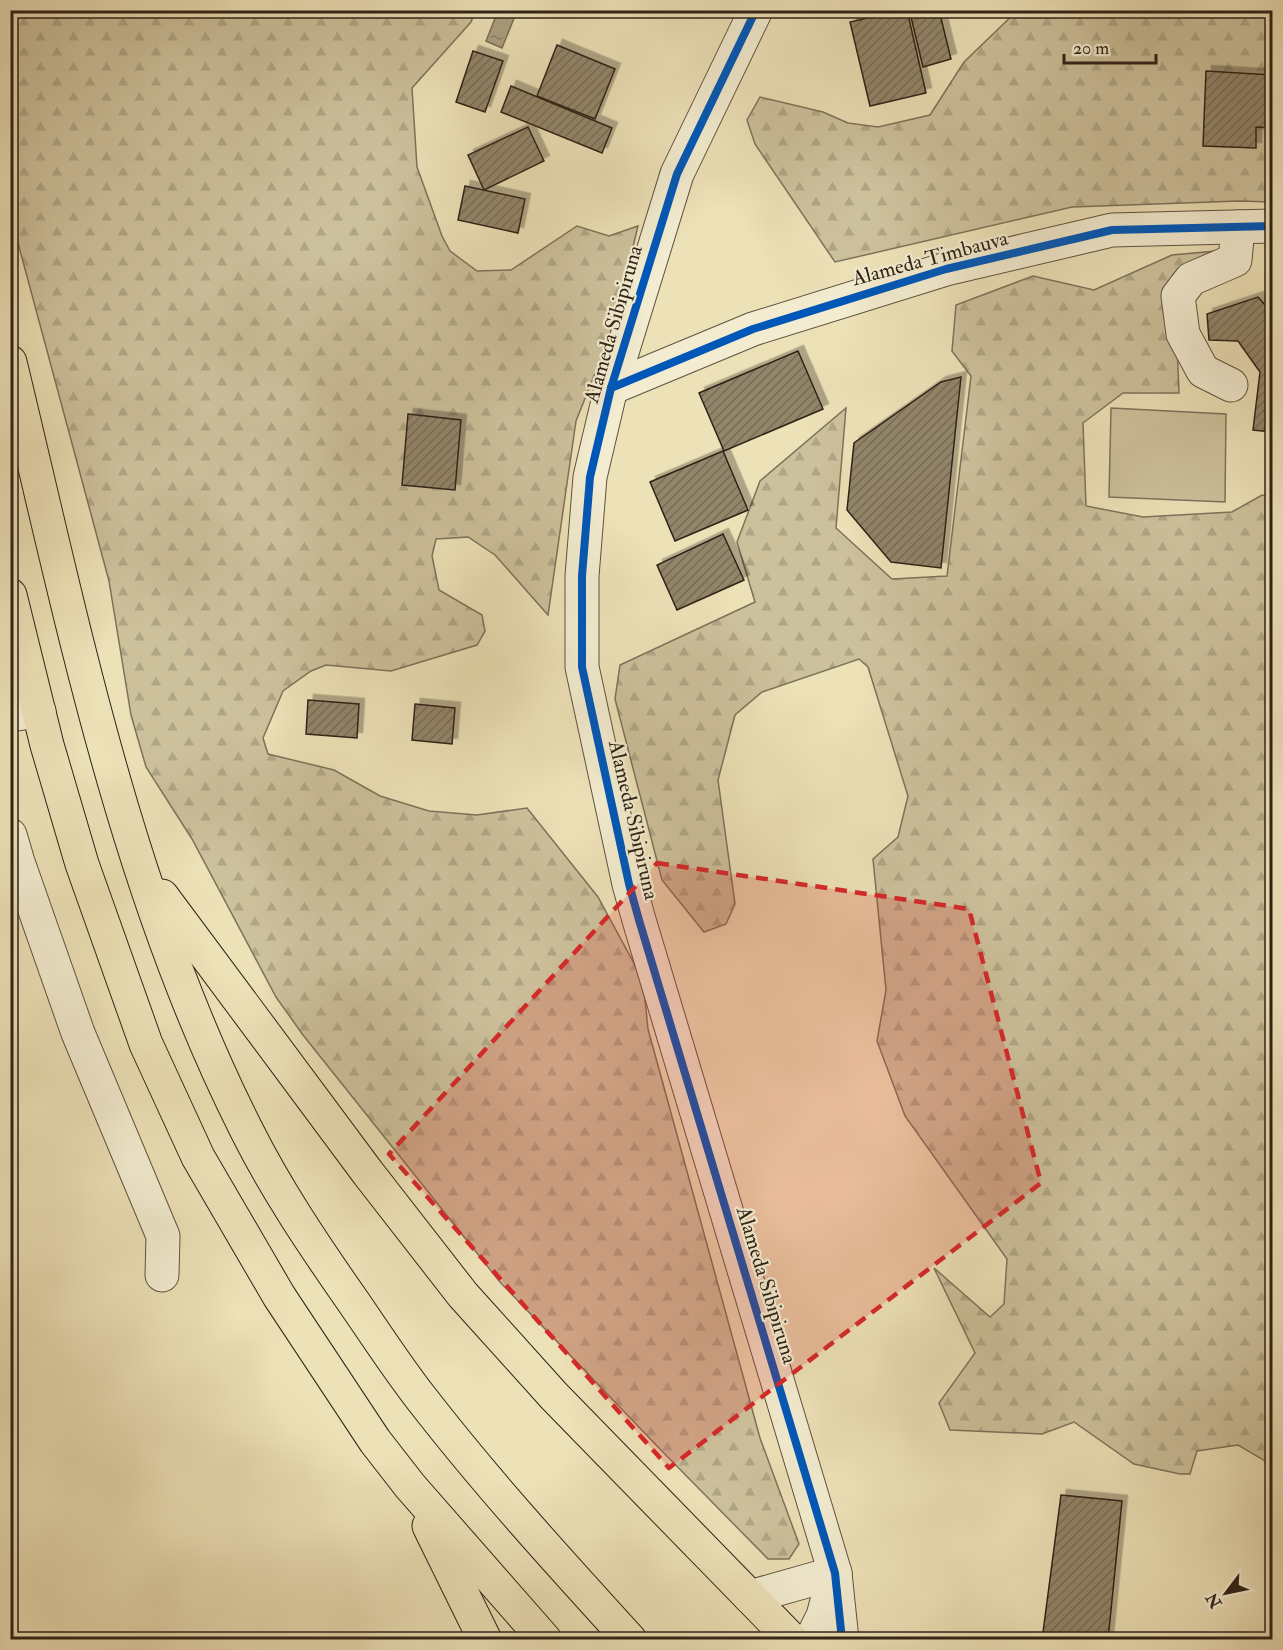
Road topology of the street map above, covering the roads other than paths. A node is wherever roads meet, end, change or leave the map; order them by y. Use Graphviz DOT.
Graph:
graph roads {
  1 [pos="756,10"];
  2 [pos="1272,226"];
  3 [pos="1238,227"];
  4 [pos="10,362"];
  5 [pos="1231,385"];
  6 [pos="611,388"];
  7 [pos="10,595"];
  8 [pos="15,642"];
  9 [pos="25,713"];
  10 [pos="10,835"];
  11 [pos="139,865"];
  12 [pos="162,1275"];
  13 [pos="410,1486"];
  14 [pos="835,1573"];
  15 [pos="750,1597"];
  16 [pos="484,1640"];
  17 [pos="545,1640"];
  18 [pos="630,1640"];
  19 [pos="792,1640"];
  20 [pos="811,1640"];
  21 [pos="842,1640"];
  1 -- 6 [label="street, Alameda Sibipiruna"];
  2 -- 3 [label="street, Alameda Timbauva"];
  3 -- 5 [label="street"];
  3 -- 6 [label="street, Alameda Timbauva"];
  4 -- 11 [label="highway"];
  6 -- 14 [label="street, Alameda Sibipiruna"];
  7 -- 8 [label="highway"];
  8 -- 9 [label="highway"];
  9 -- 13 [label="highway"];
  10 -- 12 [label="street"];
  11 -- 15 [label="highway"];
  11 -- 18 [label="highway"];
  13 -- 16 [label="highway"];
  13 -- 17 [label="highway"];
  14 -- 15 [label="street"];
  14 -- 20 [label="street"];
  14 -- 21 [label="street, Alameda Sibipiruna"];
  15 -- 19 [label="highway"];
}
